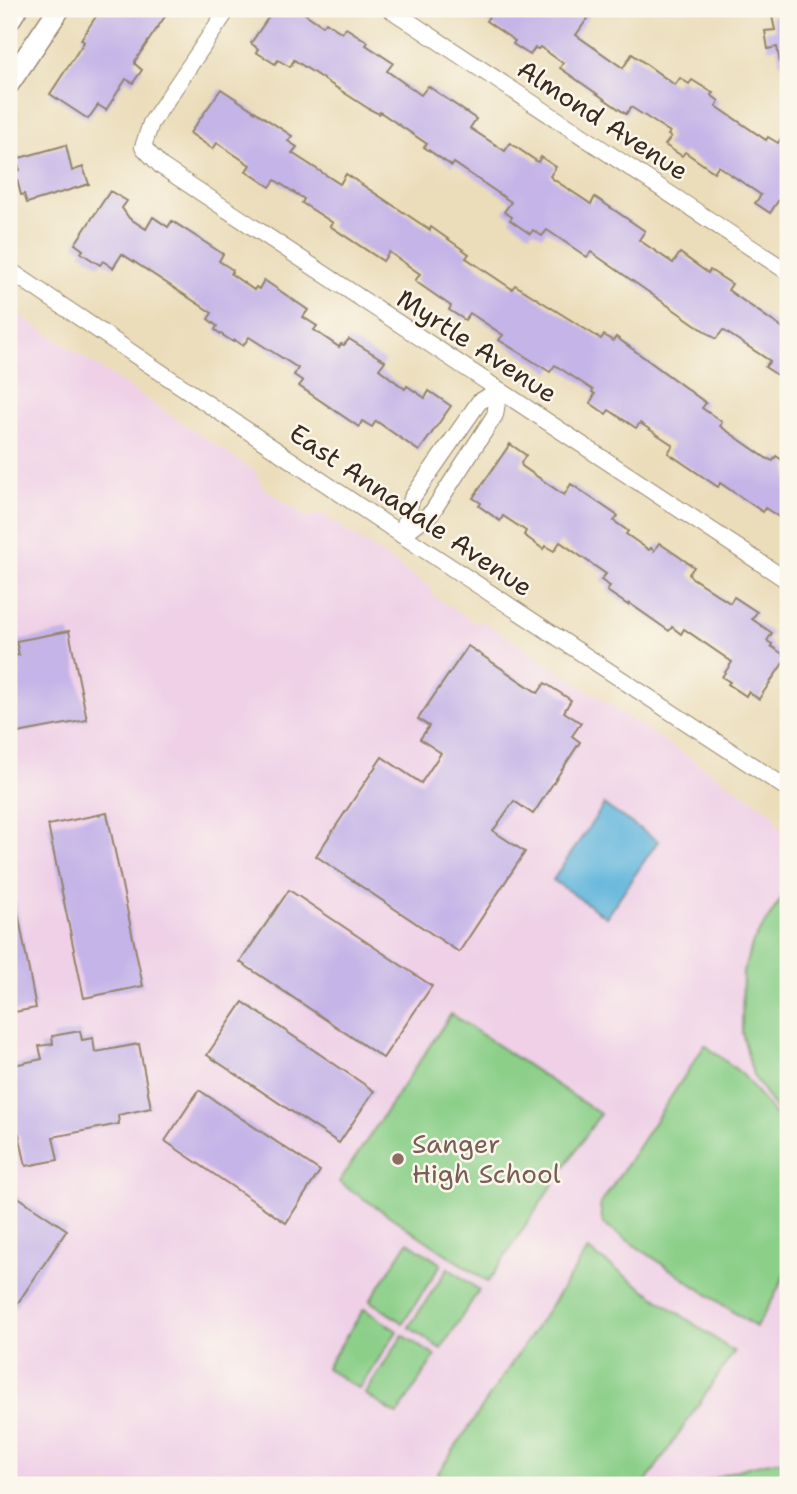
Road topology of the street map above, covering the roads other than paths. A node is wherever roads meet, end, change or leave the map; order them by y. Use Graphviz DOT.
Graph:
graph roads {
  1 [pos="16,9"];
  2 [pos="59,9"];
  3 [pos="228,9"];
  4 [pos="390,9"];
  5 [pos="9,20"];
  6 [pos="9,83"];
  7 [pos="9,270"];
  8 [pos="788,272"];
  9 [pos="499,390"];
  10 [pos="402,535"];
  11 [pos="788,580"];
  12 [pos="788,789"];
  1 -- 5 [label="main road"];
  2 -- 6 [label="main road"];
  3 -- 9 [label="street, Myrtle Avenue"];
  4 -- 8 [label="street, Almond Avenue"];
  7 -- 10 [label="street, East Annadale Avenue"];
  9 -- 10 [label="street"];
  9 -- 10 [label="street"];
  9 -- 11 [label="street, Myrtle Avenue"];
  10 -- 12 [label="street, East Annadale Avenue"];
}
